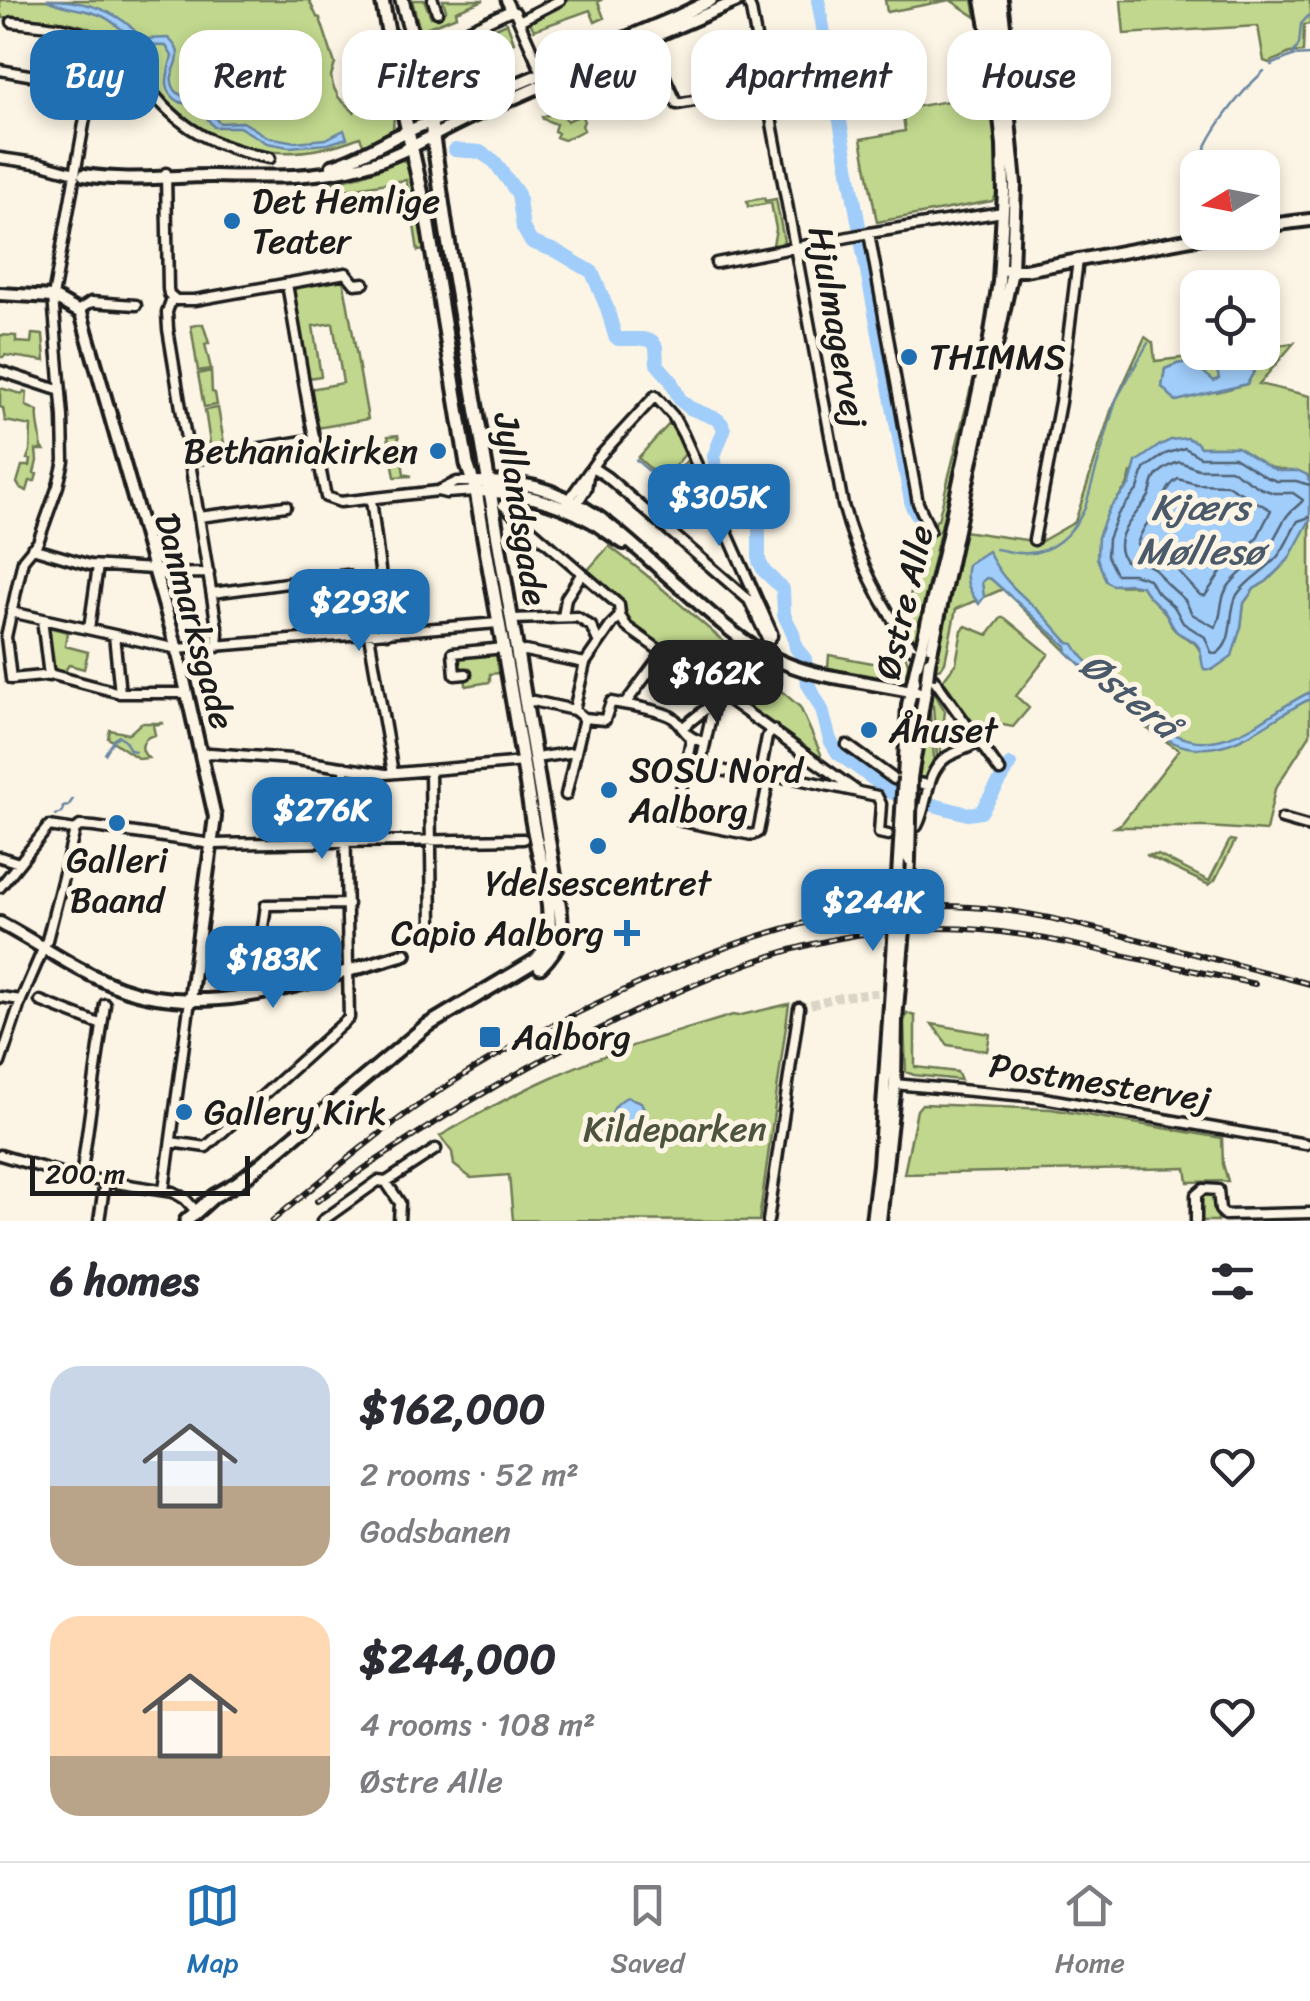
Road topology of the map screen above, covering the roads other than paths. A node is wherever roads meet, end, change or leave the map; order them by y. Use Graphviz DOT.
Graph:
graph roads {
  1 [pos="402,0"];
  2 [pos="432,0"];
  3 [pos="506,0"];
  4 [pos="560,0"];
  5 [pos="711,0"];
  6 [pos="744,0"];
  7 [pos="982,0"];
  8 [pos="991,0"];
  9 [pos="1000,0"];
  10 [pos="383,5"];
  11 [pos="511,10"];
  12 [pos="437,12"];
  13 [pos="519,21"];
  14 [pos="12,22"];
  15 [pos="70,30"];
  16 [pos="410,30"];
  17 [pos="468,30"];
  18 [pos="644,30"];
  19 [pos="670,30"];
  20 [pos="755,30"];
  21 [pos="996,30"];
  22 [pos="1005,30"];
  23 [pos="535,56"];
  24 [pos="0,70"];
  25 [pos="30,75"];
  26 [pos="535,88"];
  27 [pos="671,89"];
  28 [pos="159,99"];
  29 [pos="691,102"];
  30 [pos="86,120"];
  31 [pos="423,120"];
  32 [pos="444,120"];
  33 [pos="772,120"];
  34 [pos="1009,120"];
  35 [pos="422,131"];
  36 [pos="412,148"];
  37 [pos="0,158"];
  38 [pos="270,158"];
  39 [pos="79,174"];
  40 [pos="166,176"];
  41 [pos="1003,212"];
  42 [pos="1310,220"];
  43 [pos="1280,224"];
  44 [pos="869,234"];
  45 [pos="1180,241"];
  46 [pos="796,248"];
  47 [pos="1078,260"];
  48 [pos="716,263"];
  49 [pos="1006,270"];
  50 [pos="364,283"];
  51 [pos="286,284"];
  52 [pos="0,294"];
  53 [pos="53,298"];
  54 [pos="172,298"];
  55 [pos="136,305"];
  56 [pos="79,310"];
  57 [pos="0,371"];
  58 [pos="60,392"];
  59 [pos="315,438"];
  60 [pos="190,460"];
  61 [pos="591,470"];
  62 [pos="474,487"];
  63 [pos="489,487"];
  64 [pos="370,499"];
  65 [pos="503,505"];
  66 [pos="286,506"];
  67 [pos="570,506"];
  68 [pos="199,516"];
  69 [pos="930,530"];
  70 [pos="1034,540"];
  71 [pos="32,548"];
  72 [pos="98,566"];
  73 [pos="154,572"];
  74 [pos="208,573"];
  75 [pos="582,573"];
  76 [pos="346,576"];
  77 [pos="212,592"];
  78 [pos="11,612"];
  79 [pos="563,616"];
  80 [pos="620,616"];
  81 [pos="42,619"];
  82 [pos="512,619"];
  83 [pos="498,623"];
  84 [pos="88,629"];
  85 [pos="388,633"];
  86 [pos="369,634"];
  87 [pos="114,636"];
  88 [pos="768,640"];
  89 [pos="598,643"];
  90 [pos="216,647"];
  91 [pos="176,649"];
  92 [pos="917,649"];
  93 [pos="510,650"];
  94 [pos="663,653"];
  95 [pos="749,660"];
  96 [pos="585,663"];
  97 [pos="466,674"];
  98 [pos="49,676"];
  99 [pos="930,679"];
  100 [pos="910,691"];
  101 [pos="120,693"];
  102 [pos="186,693"];
  103 [pos="722,694"];
  104 [pos="924,694"];
  105 [pos="526,702"];
  106 [pos="714,703"];
  107 [pos="625,704"];
  108 [pos="574,710"];
  109 [pos="584,718"];
  110 [pos="682,728"];
  111 [pos="773,730"];
  112 [pos="692,740"];
  113 [pos="706,742"];
  114 [pos="978,742"];
  115 [pos="847,745"];
  116 [pos="576,752"];
  117 [pos="201,755"];
  118 [pos="542,758"];
  119 [pos="524,762"];
  120 [pos="687,763"];
  121 [pos="700,766"];
  122 [pos="344,767"];
  123 [pos="430,771"];
  124 [pos="1000,771"];
  125 [pos="389,773"];
  126 [pos="764,778"];
  127 [pos="908,778"];
  128 [pos="929,786"];
  129 [pos="858,792"];
  130 [pos="566,795"];
  131 [pos="678,806"];
  132 [pos="1282,819"];
  133 [pos="682,821"];
  134 [pos="917,826"];
  135 [pos="1310,826"];
  136 [pos="74,830"];
  137 [pos="888,835"];
  138 [pos="523,839"];
  139 [pos="431,841"];
  140 [pos="347,843"];
  141 [pos="212,844"];
  142 [pos="0,857"];
  143 [pos="20,863"];
  144 [pos="0,887"];
  145 [pos="348,904"];
  146 [pos="554,904"];
  147 [pos="0,923"];
  148 [pos="432,928"];
  149 [pos="44,947"];
  150 [pos="406,954"];
  151 [pos="348,970"];
  152 [pos="254,994"];
  153 [pos="0,997"];
  154 [pos="21,1000"];
  155 [pos="190,1000"];
  156 [pos="40,1001"];
  157 [pos="104,1004"];
  158 [pos="799,1008"];
  159 [pos="102,1025"];
  160 [pos="0,1064"];
  161 [pos="890,1084"];
  162 [pos="171,1142"];
  163 [pos="1306,1144"];
  164 [pos="436,1149"];
  165 [pos="0,1155"];
  166 [pos="81,1178"];
  167 [pos="105,1181"];
  168 [pos="386,1182"];
  169 [pos="164,1190"];
  170 [pos="1310,1214"];
  171 [pos="192,1216"];
  172 [pos="1223,1218"];
  173 [pos="99,1221"];
  174 [pos="322,1221"];
  175 [pos="399,1221"];
  176 [pos="768,1221"];
  177 [pos="872,1221"];
  178 [pos="880,1221"];
  179 [pos="1196,1221"];
  1 -- 16 [label="main road"];
  2 -- 12 [label="street"];
  3 -- 11 [label="street"];
  4 -- 13 [label="street"];
  5 -- 18 [label="street"];
  6 -- 19 [label="street"];
  6 -- 20 [label="street, Hjulmagervej"];
  7 -- 41 [label="street, Østre Alle"];
  8 -- 21 [label="street"];
  9 -- 22 [label="street, Østre Alle"];
  10 -- 35 [label="main road"];
  11 -- 13 [label="street"];
  11 -- 17 [label="street"];
  13 -- 23 [label="street"];
  14 -- 15 [label="street"];
  24 -- 25 [label="street"];
  26 -- 35 [label="street"];
  27 -- 29 [label="street"];
  28 -- 38 [label="street"];
  30 -- 39 [label="street"];
  31 -- 35 [label="main road"];
  32 -- 35 [label="street"];
  33 -- 46 [label="street, Hjulmagervej"];
  34 -- 49 [label="street, Østre Alle"];
  35 -- 36 [label="main road, Jyllandsgade"];
  35 -- 36 [label="street"];
  35 -- 40 [label="street"];
  35 -- 63 [label="main road, Jyllandsgade"];
  36 -- 40 [label="street"];
  36 -- 62 [label="main road, Jyllandsgade"];
  37 -- 39 [label="street"];
  39 -- 40 [label="street"];
  39 -- 53 [label="street"];
  40 -- 54 [label="street"];
  41 -- 44 [label="street"];
  41 -- 49 [label="street, Østre Alle"];
  42 -- 43 [label="street"];
  44 -- 46 [label="street"];
  44 -- 69 [label="street"];
  45 -- 47 [label="street"];
  46 -- 48 [label="street"];
  46 -- 92 [label="street, Hjulmagervej"];
  47 -- 49 [label="street"];
  47 -- 70 [label="street"];
  49 -- 92 [label="street, Østre Alle"];
  49 -- 99 [label="street, Østre Alle, bridge"];
  50 -- 51 [label="street"];
  51 -- 54 [label="street"];
  51 -- 59 [label="street"];
  52 -- 53 [label="street"];
  53 -- 56 [label="street"];
  53 -- 58 [label="street"];
  54 -- 60 [label="street"];
  55 -- 56 [label="street"];
  56 -- 73 [label="street, Danmarksgade"];
  57 -- 58 [label="street"];
  58 -- 71 [label="street"];
  59 -- 60 [label="street"];
  59 -- 64 [label="street"];
  60 -- 68 [label="street"];
  61 -- 67 [label="street"];
  61 -- 88 [label="street"];
  61 -- 88 [label="street"];
  62 -- 63 [label="street"];
  62 -- 64 [label="street"];
  62 -- 83 [label="main road, Jyllandsgade"];
  63 -- 67 [label="street"];
  63 -- 82 [label="main road, Jyllandsgade"];
  64 -- 85 [label="street"];
  65 -- 75 [label="street"];
  66 -- 68 [label="street"];
  67 -- 100 [label="street, bridge"];
  68 -- 74 [label="street"];
  71 -- 72 [label="street"];
  71 -- 78 [label="street"];
  72 -- 73 [label="street"];
  72 -- 84 [label="street"];
  73 -- 74 [label="street"];
  73 -- 91 [label="street, Danmarksgade"];
  74 -- 77 [label="street"];
  75 -- 79 [label="street"];
  75 -- 80 [label="street"];
  76 -- 77 [label="street"];
  77 -- 90 [label="street"];
  78 -- 81 [label="street"];
  78 -- 98 [label="street"];
  79 -- 82 [label="street"];
  79 -- 89 [label="street"];
  80 -- 89 [label="street"];
  80 -- 94 [label="street"];
  81 -- 84 [label="street"];
  81 -- 98 [label="street"];
  82 -- 93 [label="main road, Jyllandsgade"];
  83 -- 85 [label="street"];
  83 -- 93 [label="main road, Jyllandsgade"];
  84 -- 87 [label="street"];
  85 -- 86 [label="street"];
  86 -- 90 [label="street"];
  86 -- 125 [label="street"];
  87 -- 91 [label="street"];
  87 -- 101 [label="street"];
  88 -- 95 [label="street"];
  89 -- 96 [label="street"];
  90 -- 91 [label="street"];
  91 -- 102 [label="street, Danmarksgade"];
  92 -- 100 [label="street, Østre Alle, bridge"];
  93 -- 96 [label="street"];
  93 -- 97 [label="street"];
  93 -- 105 [label="main road, Jyllandsgade"];
  93 -- 119 [label="main road, Jyllandsgade"];
  94 -- 103 [label="street"];
  94 -- 107 [label="street"];
  96 -- 108 [label="street"];
  98 -- 101 [label="street"];
  99 -- 104 [label="street, Østre Alle"];
  99 -- 114 [label="street"];
  100 -- 104 [label="street"];
  100 -- 127 [label="street, Østre Alle"];
  101 -- 102 [label="street"];
  102 -- 117 [label="street, Danmarksgade"];
  103 -- 106 [label="street"];
  103 -- 111 [label="street"];
  104 -- 127 [label="street, Østre Alle"];
  105 -- 108 [label="street"];
  105 -- 146 [label="main road, Jyllandsgade"];
  106 -- 110 [label="street"];
  106 -- 113 [label="street"];
  107 -- 109 [label="street"];
  107 -- 110 [label="street"];
  108 -- 109 [label="street"];
  109 -- 116 [label="street"];
  110 -- 112 [label="street"];
  111 -- 126 [label="street"];
  111 -- 129 [label="street"];
  112 -- 113 [label="street"];
  112 -- 120 [label="street"];
  113 -- 121 [label="street"];
  114 -- 124 [label="street"];
  114 -- 128 [label="street"];
  115 -- 128 [label="street"];
  116 -- 118 [label="street"];
  116 -- 130 [label="street"];
  117 -- 122 [label="street"];
  117 -- 141 [label="street, Danmarksgade"];
  119 -- 123 [label="street"];
  119 -- 146 [label="main road, Jyllandsgade"];
  120 -- 121 [label="street"];
  120 -- 131 [label="street"];
  121 -- 126 [label="street"];
  122 -- 125 [label="street"];
  122 -- 140 [label="street"];
  123 -- 125 [label="street"];
  123 -- 139 [label="street"];
  126 -- 129 [label="street"];
  126 -- 133 [label="street"];
  127 -- 161 [label="street, Østre Alle, bridge"];
  128 -- 134 [label="street"];
  129 -- 137 [label="street"];
  132 -- 135 [label="street"];
  136 -- 141 [label="street"];
  136 -- 143 [label="street"];
  136 -- 149 [label="street"];
  138 -- 139 [label="street"];
  139 -- 140 [label="street"];
  139 -- 148 [label="street"];
  140 -- 141 [label="street"];
  140 -- 145 [label="street"];
  141 -- 155 [label="street, Danmarksgade"];
  142 -- 143 [label="street"];
  143 -- 144 [label="street"];
  145 -- 151 [label="street"];
  145 -- 152 [label="street"];
  146 -- 171 [label="main road"];
  147 -- 149 [label="street"];
  149 -- 154 [label="street"];
  149 -- 155 [label="street"];
  150 -- 151 [label="street"];
  151 -- 152 [label="street"];
  151 -- 162 [label="street"];
  152 -- 155 [label="street"];
  153 -- 154 [label="street"];
  154 -- 160 [label="street"];
  155 -- 162 [label="street, Danmarksgade"];
  156 -- 159 [label="street"];
  157 -- 159 [label="street"];
  158 -- 176 [label="street"];
  159 -- 166 [label="street"];
  161 -- 163 [label="street, Postmestervej"];
  161 -- 177 [label="street, Østre Alle"];
  161 -- 178 [label="street, Østre Alle"];
  162 -- 169 [label="street, Danmarksgade"];
  164 -- 168 [label="street"];
  165 -- 166 [label="street"];
  166 -- 167 [label="street"];
  167 -- 169 [label="street"];
  167 -- 173 [label="street"];
  168 -- 174 [label="street"];
  168 -- 175 [label="street"];
  169 -- 171 [label="street"];
  170 -- 172 [label="street"];
  172 -- 179 [label="street"];
}
